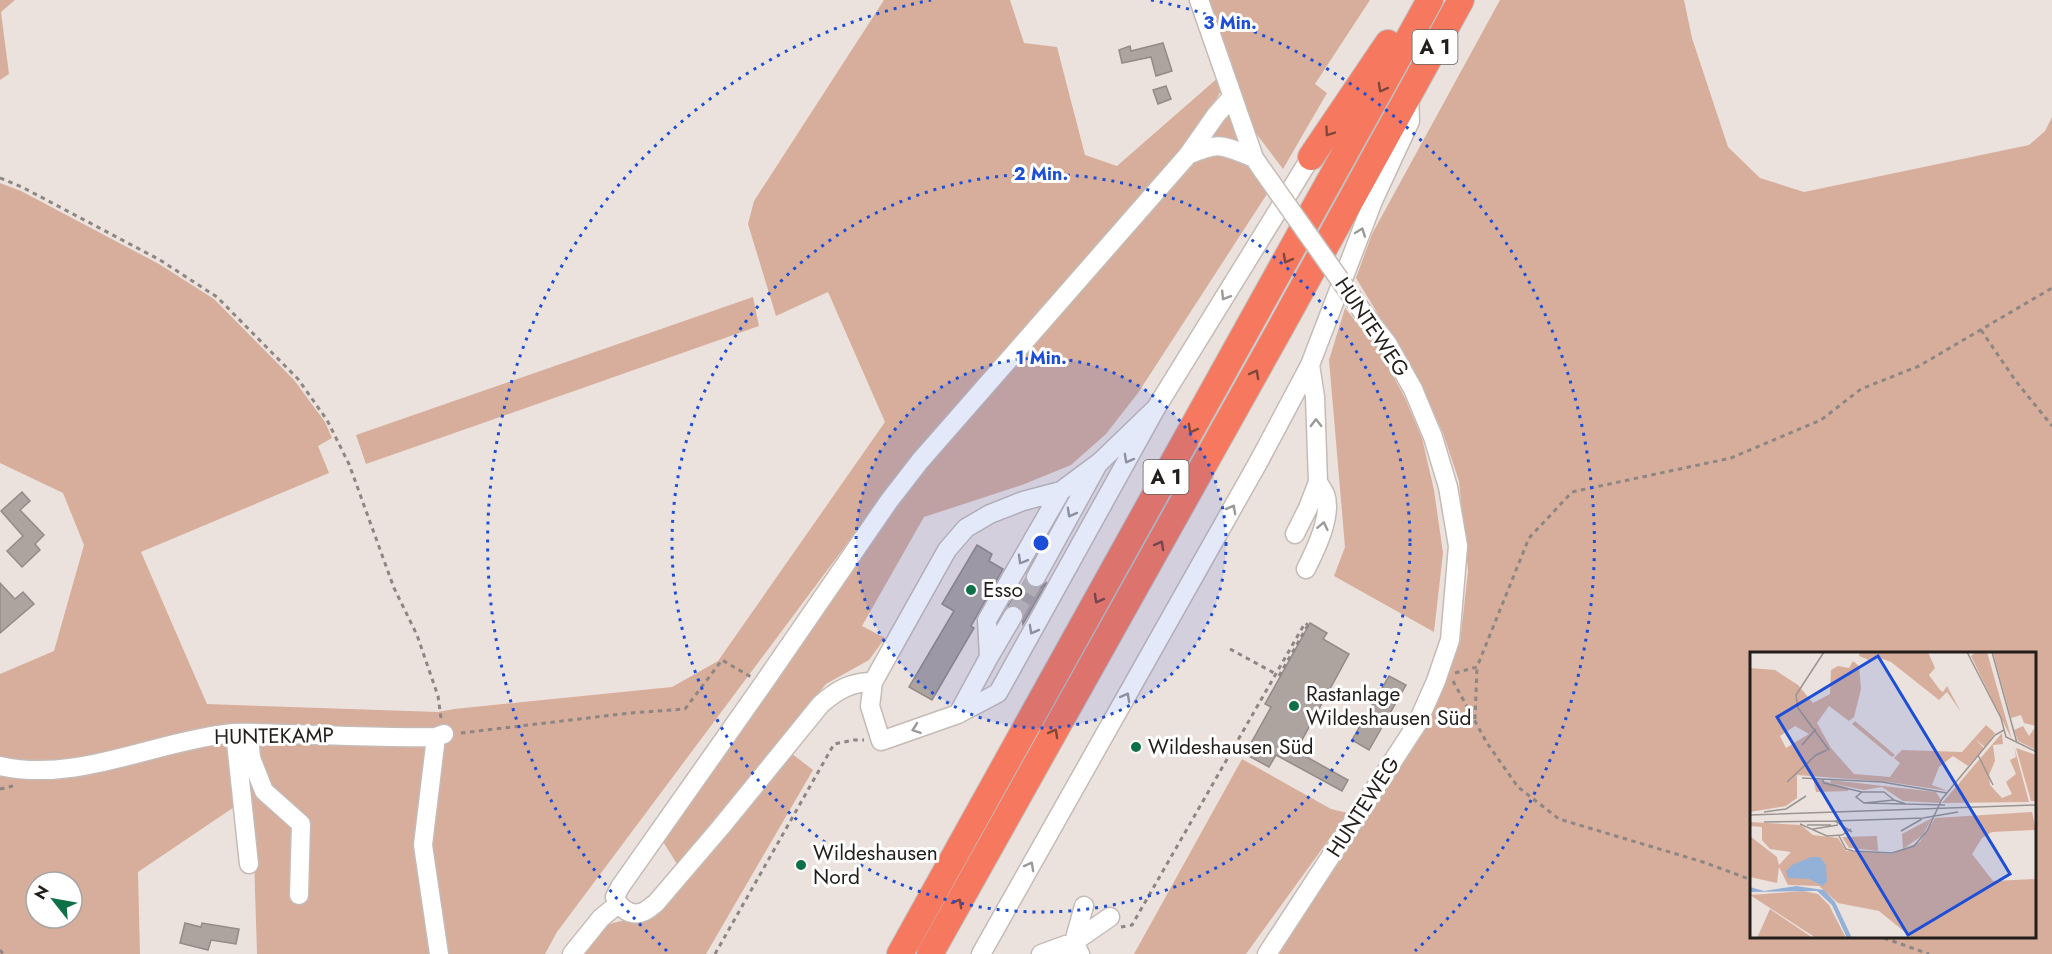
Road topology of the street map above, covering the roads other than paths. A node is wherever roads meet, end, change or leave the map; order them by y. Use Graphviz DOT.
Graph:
graph roads {
  1 [pos="1198,0"];
  2 [pos="1425,0"];
  3 [pos="1430,0"];
  4 [pos="1461,0"];
  5 [pos="1409,95"];
  6 [pos="1232,97"];
  7 [pos="1188,155"];
  8 [pos="1311,158"];
  9 [pos="1259,164"];
  10 [pos="1310,365"];
  11 [pos="1156,408"];
  12 [pos="1100,462"];
  13 [pos="1318,482"];
  14 [pos="1060,491"];
  15 [pos="1295,534"];
  16 [pos="1306,569"];
  17 [pos="1036,577"];
  18 [pos="1013,616"];
  19 [pos="989,657"];
  20 [pos="873,682"];
  21 [pos="958,714"];
  22 [pos="242,733"];
  23 [pos="0,766"];
  24 [pos="249,864"];
  25 [pos="299,895"];
  26 [pos="618,904"];
  27 [pos="1084,906"];
  28 [pos="1116,922"];
  29 [pos="1077,948"];
  30 [pos="439,954"];
  31 [pos="572,954"];
  32 [pos="900,954"];
  33 [pos="930,954"];
  34 [pos="981,954"];
  35 [pos="1041,954"];
  36 [pos="1267,954"];
  1 -- 6 [label="street, HUNTEWEG"];
  2 -- 8 [label="highway, one-way"];
  3 -- 32 [label="highway, A 1, one-way"];
  4 -- 5 [label="highway, A 1"];
  10 -- 5 [label="street, one-way"];
  33 -- 5 [label="highway, A 1, one-way"];
  6 -- 7 [label="street"];
  6 -- 9 [label="street, HUNTEWEG"];
  7 -- 9 [label="street"];
  7 -- 26 [label="street"];
  8 -- 11 [label="street, one-way"];
  9 -- 36 [label="street, HUNTEWEG, bridge"];
  13 -- 10 [label="street, one-way"];
  34 -- 10 [label="street, one-way"];
  11 -- 12 [label="street"];
  11 -- 21 [label="street, one-way"];
  12 -- 14 [label="street"];
  12 -- 17 [label="street, one-way"];
  13 -- 15 [label="street"];
  16 -- 13 [label="street, one-way"];
  14 -- 19 [label="street, one-way"];
  14 -- 20 [label="street"];
  18 -- 19 [label="street"];
  19 -- 21 [label="street"];
  21 -- 20 [label="street, one-way"];
  20 -- 26 [label="street"];
  22 -- 23 [label="street, HUNTEKAMP"];
  22 -- 24 [label="street"];
  22 -- 25 [label="street"];
  22 -- 30 [label="street, HUNTEKAMP"];
  26 -- 31 [label="street"];
  27 -- 29 [label="street"];
  28 -- 29 [label="street"];
  29 -- 35 [label="street"];
}
